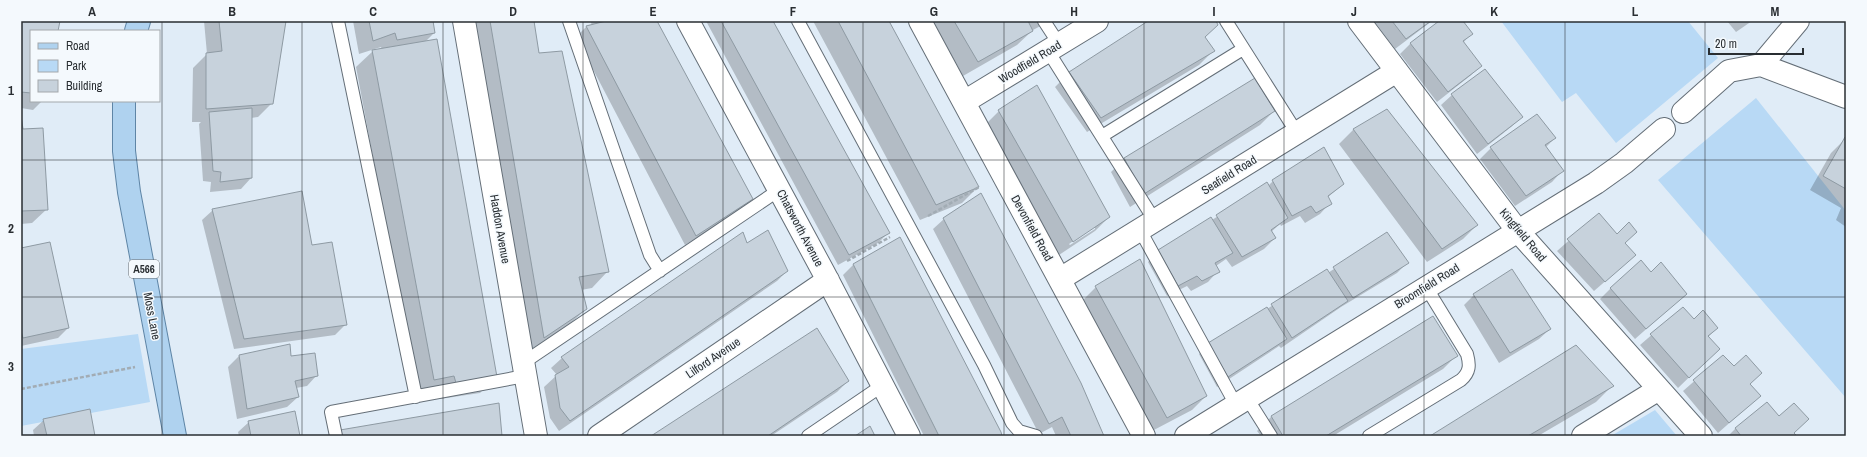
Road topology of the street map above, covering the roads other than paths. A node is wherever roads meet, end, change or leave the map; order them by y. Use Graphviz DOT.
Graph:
graph roads {
  1 [pos="338,21"];
  2 [pos="464,21"];
  3 [pos="569,21"];
  4 [pos="688,21"];
  5 [pos="798,21"];
  6 [pos="920,21"];
  7 [pos="1044,21"];
  8 [pos="1097,21"];
  9 [pos="1226,21"];
  10 [pos="1359,21"];
  11 [pos="1798,21"];
  12 [pos="1053,48"];
  13 [pos="1243,48"];
  14 [pos="1761,65"];
  15 [pos="1397,71"];
  16 [pos="1846,97"];
  17 [pos="124,102"];
  18 [pos="964,102"];
  19 [pos="1683,112"];
  20 [pos="1664,129"];
  21 [pos="1297,133"];
  22 [pos="1102,136"];
  23 [pos="779,190"];
  24 [pos="1147,225"];
  25 [pos="1517,230"];
  26 [pos="660,271"];
  27 [pos="1060,279"];
  28 [pos="828,280"];
  29 [pos="1426,287"];
  30 [pos="524,369"];
  31 [pos="883,385"];
  32 [pos="1659,388"];
  33 [pos="416,397"];
  34 [pos="1242,401"];
  35 [pos="175,436"];
  36 [pos="336,436"];
  37 [pos="536,436"];
  38 [pos="599,436"];
  39 [pos="808,436"];
  40 [pos="909,436"];
  41 [pos="1036,436"];
  42 [pos="1144,436"];
  43 [pos="1186,436"];
  44 [pos="1271,436"];
  45 [pos="1369,436"];
  46 [pos="1583,436"];
  47 [pos="1702,436"];
  1 -- 33 [label="lane"];
  2 -- 30 [label="street, Haddon Avenue"];
  3 -- 26 [label="lane"];
  4 -- 23 [label="street, Chatsworth Avenue"];
  5 -- 41 [label="lane"];
  6 -- 18 [label="street, Devonfield Road"];
  7 -- 12 [label="lane"];
  8 -- 12 [label="street, Woodfield Road"];
  9 -- 13 [label="lane"];
  10 -- 15 [label="street, Kingfield Road"];
  11 -- 14 [label="street"];
  12 -- 18 [label="street, Woodfield Road"];
  12 -- 22 [label="lane"];
  13 -- 21 [label="lane"];
  13 -- 22 [label="lane"];
  14 -- 16 [label="street"];
  14 -- 19 [label="street"];
  15 -- 21 [label="street, Seafield Road"];
  15 -- 25 [label="street, Kingfield Road"];
  17 -- 35 [label="main road, Moss Lane / A566"];
  18 -- 27 [label="street, Devonfield Road"];
  20 -- 25 [label="street, Broomfield Road"];
  21 -- 24 [label="street, Seafield Road"];
  22 -- 24 [label="lane"];
  23 -- 26 [label="lane"];
  23 -- 28 [label="street, Chatsworth Avenue"];
  24 -- 27 [label="street, Seafield Road"];
  24 -- 34 [label="lane"];
  25 -- 29 [label="street, Broomfield Road"];
  25 -- 32 [label="street, Kingfield Road"];
  26 -- 30 [label="lane"];
  27 -- 42 [label="street, Devonfield Road"];
  28 -- 31 [label="street, Chatsworth Avenue"];
  28 -- 38 [label="street, Lilford Avenue"];
  29 -- 34 [label="street, Broomfield Road"];
  29 -- 45 [label="lane"];
  30 -- 33 [label="lane"];
  30 -- 37 [label="street, Haddon Avenue"];
  31 -- 39 [label="lane"];
  31 -- 40 [label="street, Chatsworth Avenue"];
  32 -- 46 [label="street"];
  32 -- 47 [label="street, Kingfield Road"];
  33 -- 36 [label="lane"];
  34 -- 43 [label="street, Broomfield Road"];
  34 -- 44 [label="lane"];
}
